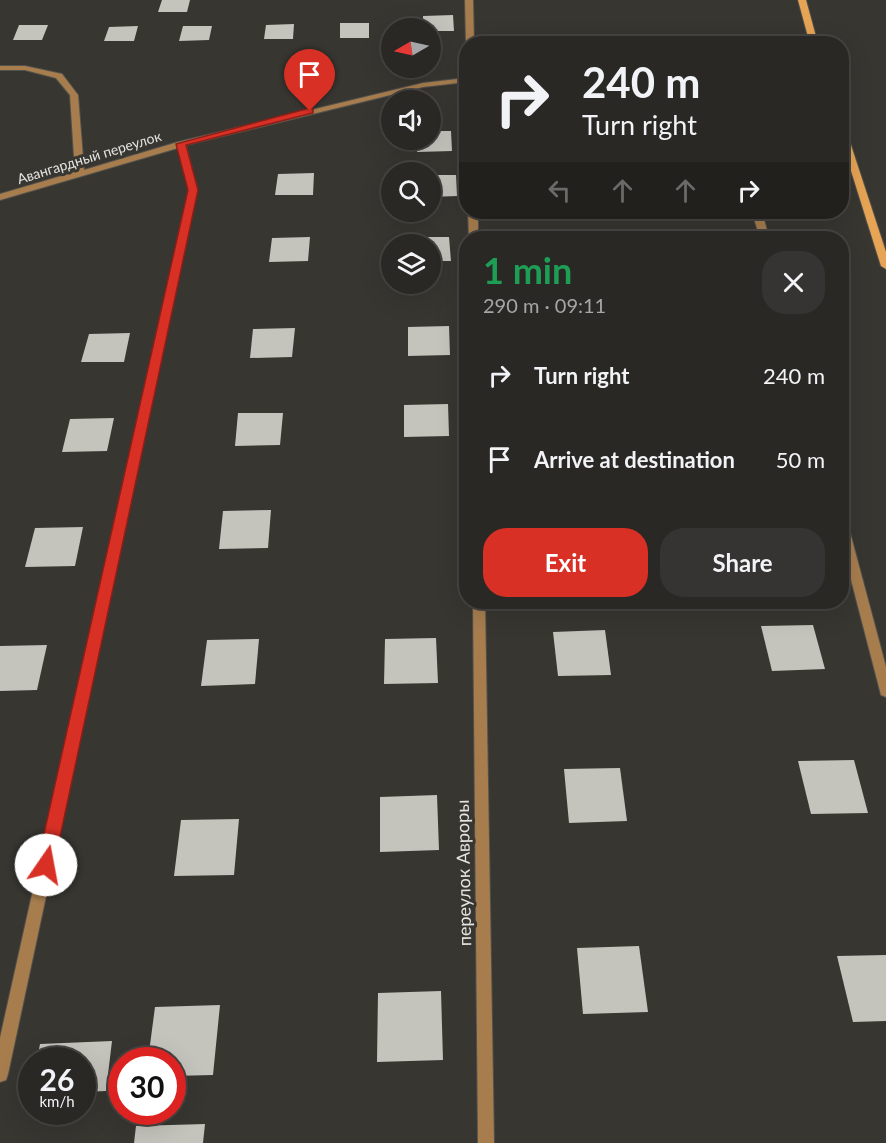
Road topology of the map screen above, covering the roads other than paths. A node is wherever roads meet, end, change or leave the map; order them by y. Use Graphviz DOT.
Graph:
graph roads {
  1 [pos="469,0"];
  2 [pos="802,0"];
  3 [pos="470,36"];
  4 [pos="812,36"];
  5 [pos="0,68"];
  6 [pos="459,81"];
  7 [pos="181,144"];
  8 [pos="849,152"];
  9 [pos="80,174"];
  10 [pos="0,198"];
  11 [pos="886,266"];
  12 [pos="849,551"];
  13 [pos="478,609"];
  14 [pos="886,691"];
  15 [pos="0,1074"];
  16 [pos="486,1143"];
  1 -- 3 [label="street"];
  2 -- 4 [label="main road"];
  5 -- 9 [label="street"];
  6 -- 7 [label="street, Авангардный переулок"];
  7 -- 9 [label="street, Авангардный переулок"];
  7 -- 15 [label="street"];
  8 -- 11 [label="main road"];
  9 -- 10 [label="street, Авангардный переулок"];
  12 -- 14 [label="street"];
  13 -- 16 [label="street, переулок Авроры"];
}
